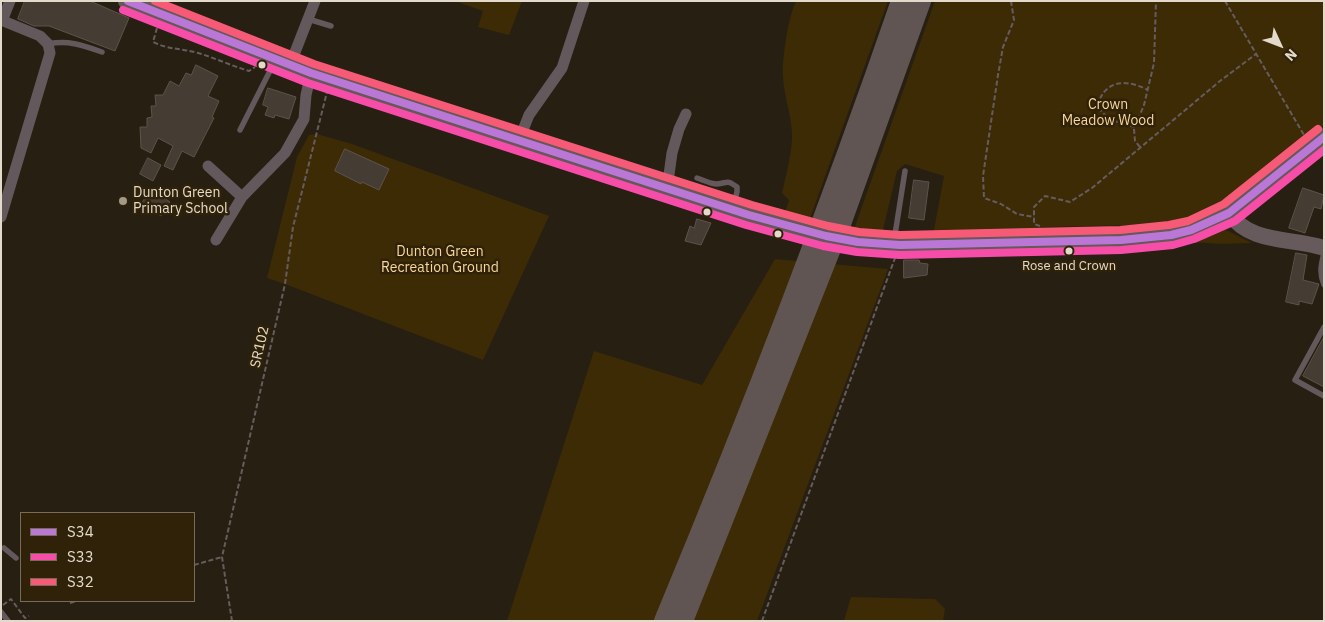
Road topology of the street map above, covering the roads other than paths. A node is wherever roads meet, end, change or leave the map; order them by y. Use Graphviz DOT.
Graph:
graph roads {
  1 [pos="10,1"];
  2 [pos="127,1"];
  3 [pos="315,1"];
  4 [pos="584,1"];
  5 [pos="901,1"];
  6 [pos="921,1"];
  7 [pos="308,19"];
  8 [pos="2,20"];
  9 [pos="331,26"];
  10 [pos="48,44"];
  11 [pos="102,52"];
  12 [pos="278,60"];
  13 [pos="311,73"];
  14 [pos="686,114"];
  15 [pos="240,130"];
  16 [pos="519,140"];
  17 [pos="1317,141"];
  18 [pos="208,166"];
  19 [pos="905,171"];
  20 [pos="696,178"];
  21 [pos="667,189"];
  22 [pos="242,198"];
  23 [pos="732,209"];
  24 [pos="1229,213"];
  25 [pos="1,217"];
  26 [pos="216,240"];
  27 [pos="897,244"];
  28 [pos="1324,248"];
  29 [pos="1324,254"];
  30 [pos="1324,285"];
  31 [pos="1324,327"];
  32 [pos="1324,396"];
  33 [pos="4,548"];
  34 [pos="16,558"];
  35 [pos="1,612"];
  36 [pos="8,621"];
  37 [pos="664,621"];
  38 [pos="683,621"];
  1 -- 8 [label="street"];
  2 -- 12 [label="main road, bridge"];
  3 -- 7 [label="street"];
  4 -- 16 [label="street"];
  5 -- 37 [label="highway"];
  6 -- 38 [label="highway"];
  7 -- 9 [label="lane"];
  7 -- 12 [label="street"];
  8 -- 10 [label="street"];
  10 -- 11 [label="lane"];
  10 -- 25 [label="street"];
  12 -- 13 [label="main road"];
  12 -- 15 [label="lane"];
  13 -- 16 [label="main road"];
  13 -- 22 [label="street"];
  14 -- 21 [label="street"];
  16 -- 21 [label="main road"];
  17 -- 24 [label="main road"];
  18 -- 22 [label="street"];
  19 -- 27 [label="lane"];
  20 -- 23 [label="lane"];
  21 -- 23 [label="main road"];
  22 -- 26 [label="street"];
  23 -- 27 [label="main road, bridge"];
  24 -- 27 [label="main road"];
  24 -- 28 [label="street"];
  29 -- 30 [label="lane"];
  31 -- 32 [label="lane"];
  33 -- 34 [label="lane"];
  35 -- 36 [label="lane"];
}
